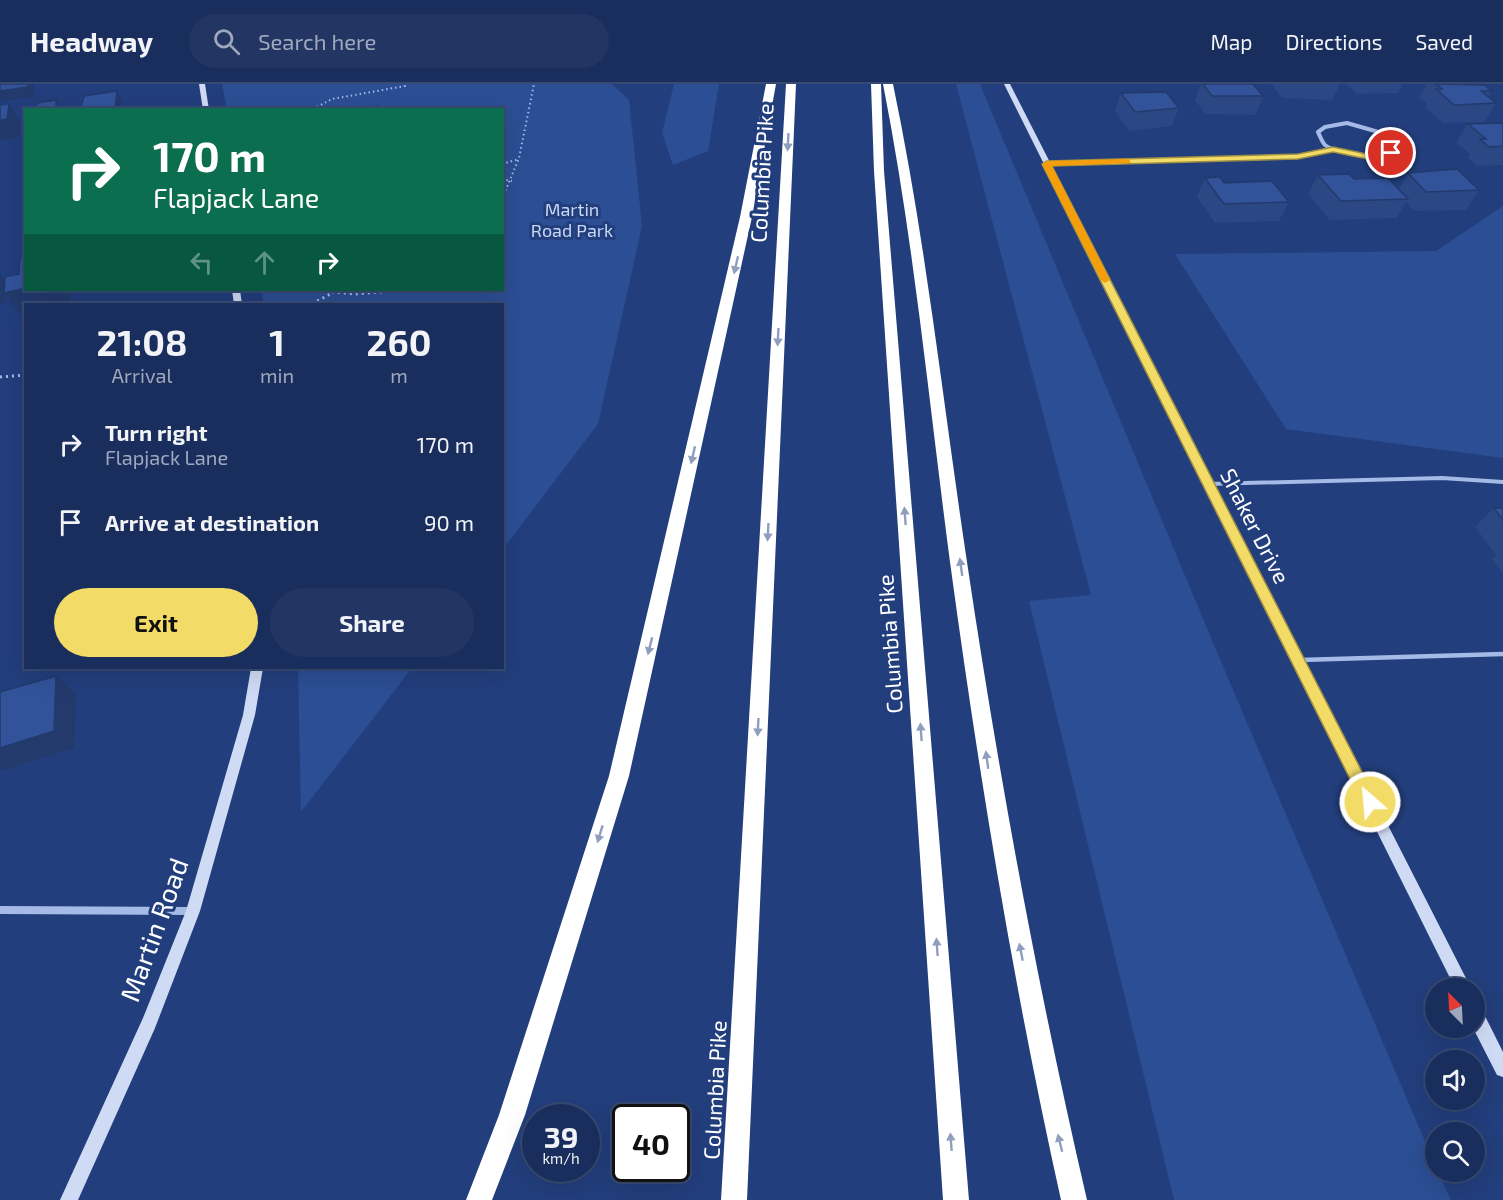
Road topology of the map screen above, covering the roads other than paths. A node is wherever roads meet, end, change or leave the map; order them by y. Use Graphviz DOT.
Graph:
graph roads {
  1 [pos="202,84"];
  2 [pos="771,84"];
  3 [pos="791,84"];
  4 [pos="876,84"];
  5 [pos="888,84"];
  6 [pos="1007,84"];
  7 [pos="206,108"];
  8 [pos="1333,149"];
  9 [pos="1047,164"];
  10 [pos="1503,482"];
  11 [pos="1208,484"];
  12 [pos="1503,654"];
  13 [pos="1297,660"];
  14 [pos="257,669"];
  15 [pos="0,910"];
  16 [pos="193,911"];
  17 [pos="1458,978"];
  18 [pos="1485,1034"];
  19 [pos="1503,1069"];
  20 [pos="69,1200"];
  21 [pos="479,1200"];
  22 [pos="734,1200"];
  23 [pos="956,1200"];
  24 [pos="1074,1200"];
  1 -- 7 [label="street"];
  2 -- 21 [label="highway, one-way"];
  3 -- 22 [label="highway, Columbia Pike, one-way"];
  23 -- 4 [label="highway, Columbia Pike, one-way"];
  24 -- 5 [label="highway, one-way"];
  6 -- 9 [label="street, Shaker Drive"];
  8 -- 8 [label="street"];
  8 -- 9 [label="street"];
  9 -- 11 [label="street, Shaker Drive"];
  10 -- 11 [label="lane"];
  11 -- 13 [label="street, Shaker Drive"];
  12 -- 13 [label="lane"];
  13 -- 17 [label="street, Shaker Drive"];
  14 -- 16 [label="street, Martin Road"];
  15 -- 16 [label="street"];
  16 -- 20 [label="street, Martin Road"];
  18 -- 19 [label="street"];
}
